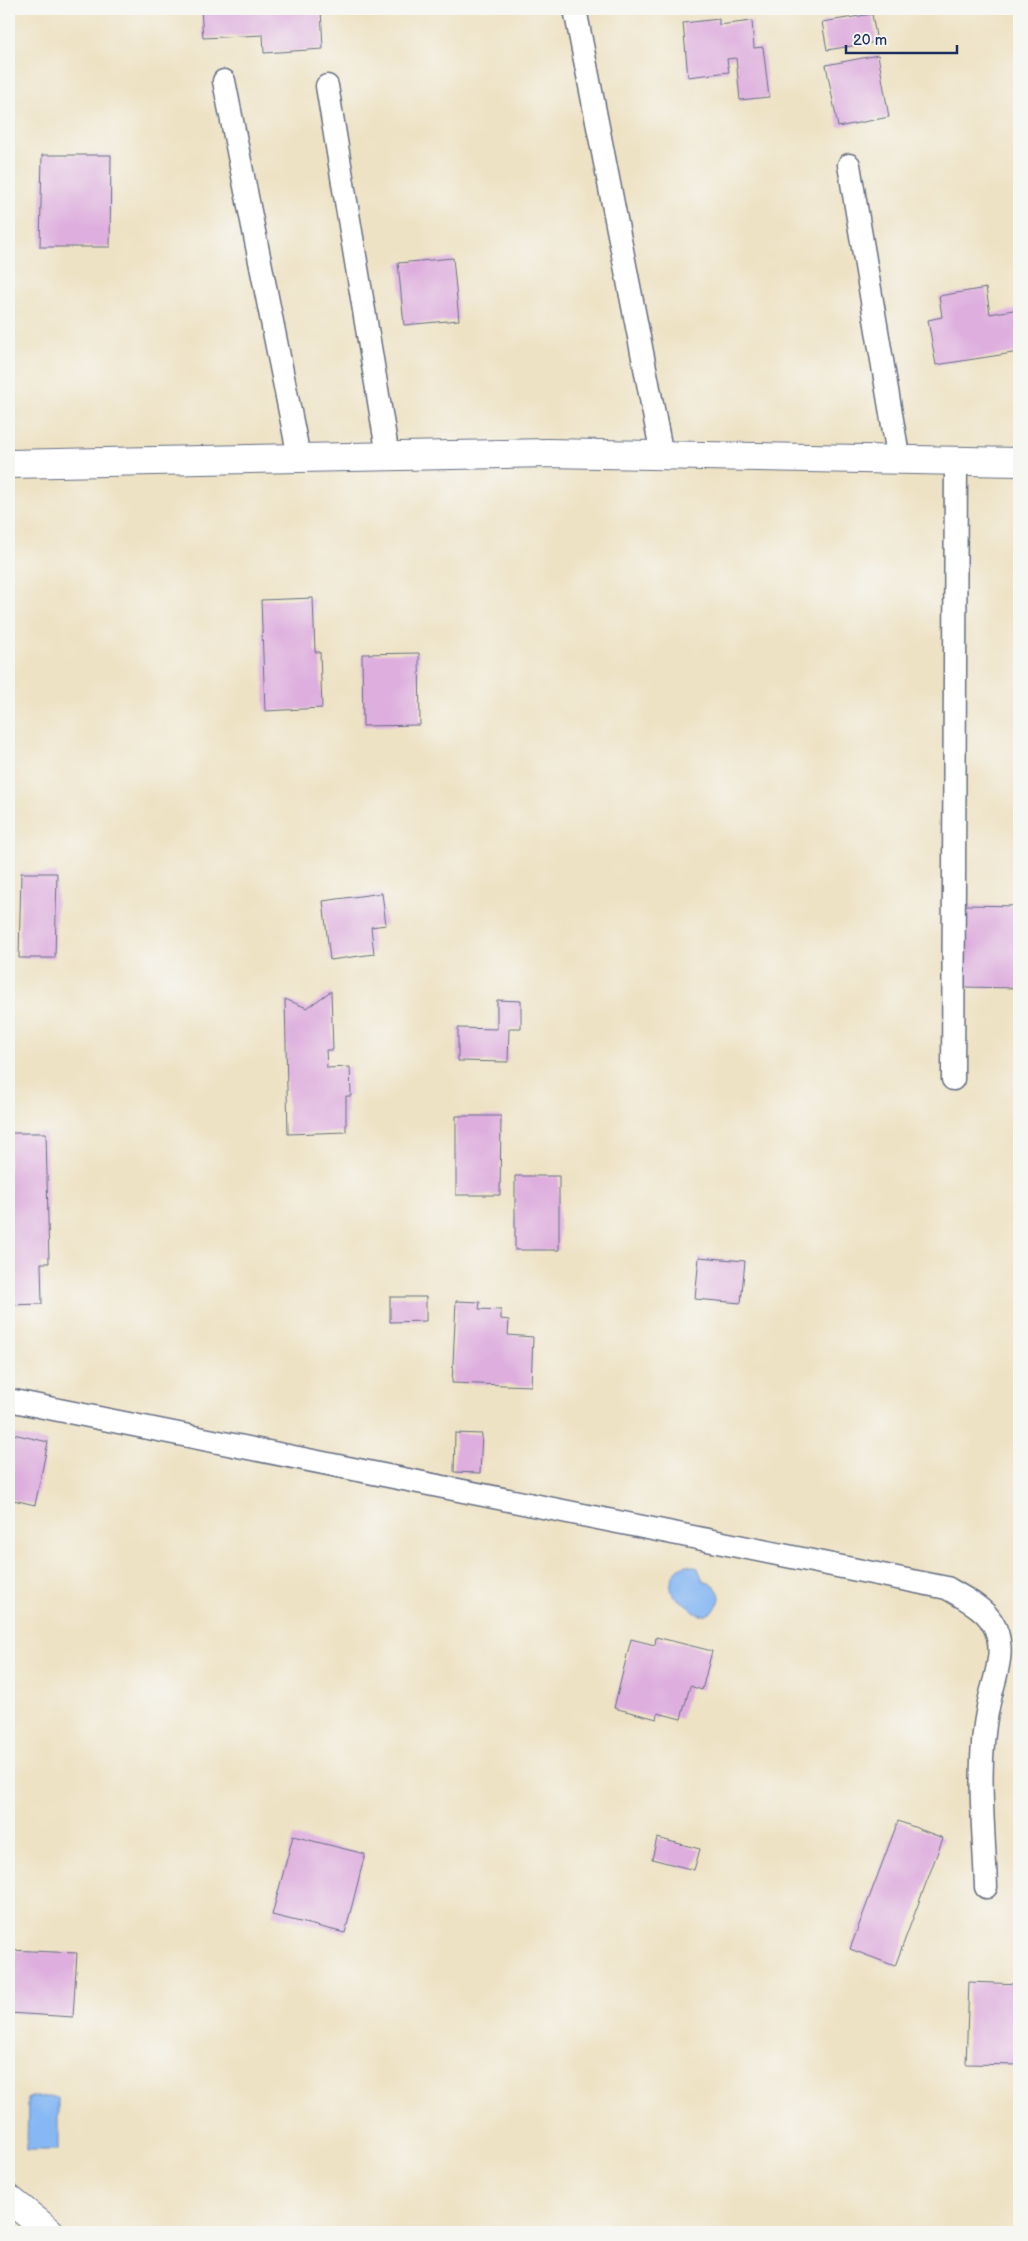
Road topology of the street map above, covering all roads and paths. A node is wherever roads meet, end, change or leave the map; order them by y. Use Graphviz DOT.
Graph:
graph roads {
  1 [pos="575,9"];
  2 [pos="224,81"];
  3 [pos="327,86"];
  4 [pos="849,165"];
  5 [pos="662,455"];
  6 [pos="388,456"];
  7 [pos="299,457"];
  8 [pos="899,461"];
  9 [pos="1019,462"];
  10 [pos="956,463"];
  11 [pos="9,464"];
  12 [pos="953,1079"];
  13 [pos="9,1400"];
  14 [pos="986,1887"];
  15 [pos="9,2198"];
  16 [pos="50,2232"];
  1 -- 5 [label="lane"];
  2 -- 7 [label="lane"];
  3 -- 6 [label="lane"];
  4 -- 8 [label="lane"];
  5 -- 6 [label="street"];
  5 -- 8 [label="street"];
  6 -- 7 [label="street"];
  7 -- 11 [label="street"];
  8 -- 10 [label="street"];
  9 -- 10 [label="street"];
  10 -- 12 [label="lane"];
  13 -- 14 [label="lane"];
  15 -- 16 [label="street"];
}
